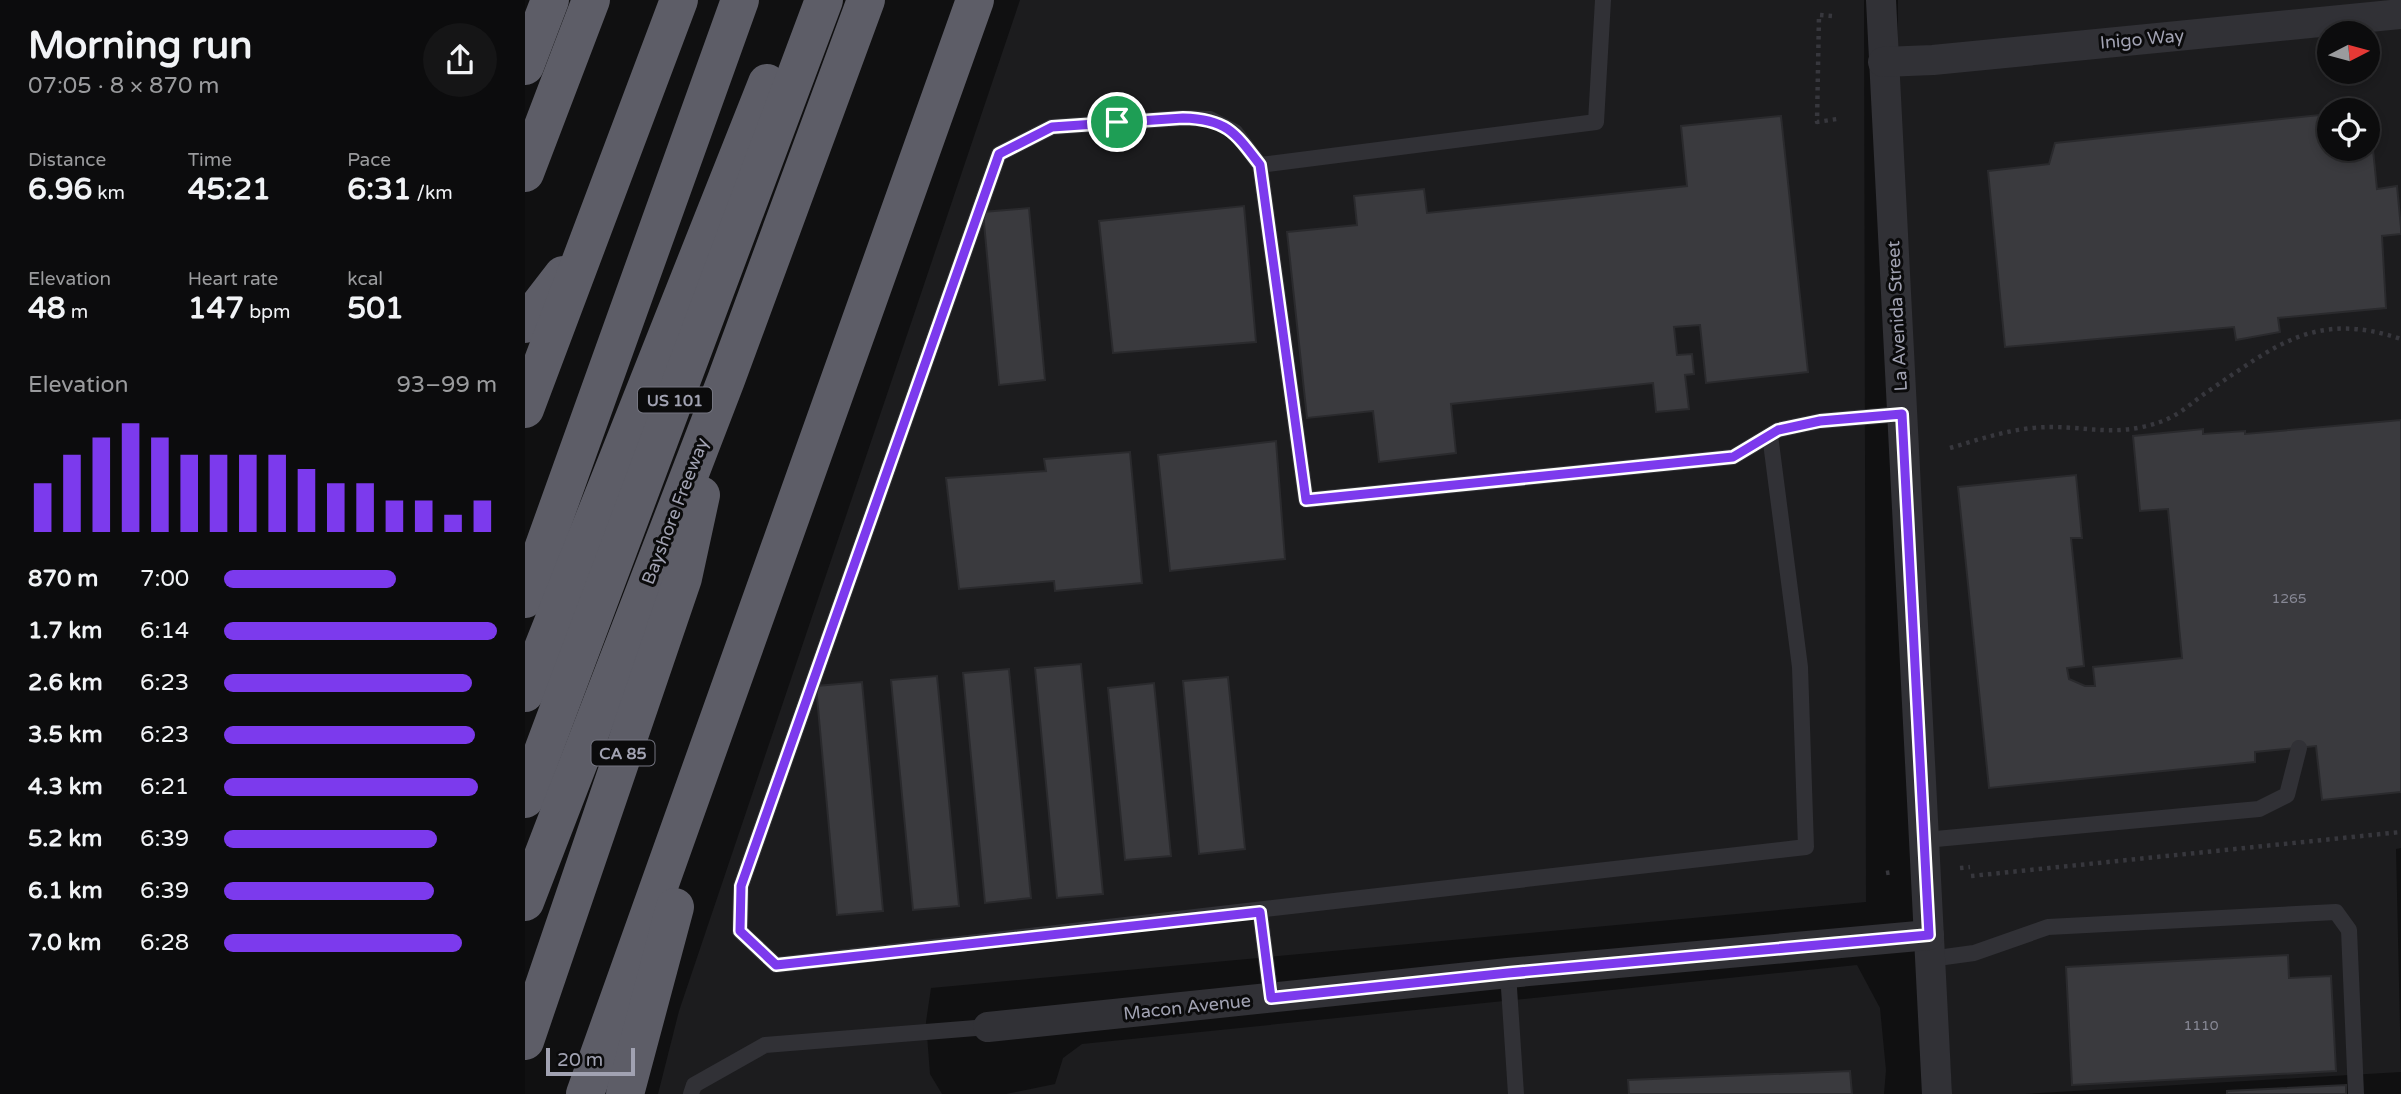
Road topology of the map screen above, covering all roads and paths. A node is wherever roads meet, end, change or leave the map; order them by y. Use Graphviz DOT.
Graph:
graph roads {
  1 [pos="533,0"];
  2 [pos="550,0"];
  3 [pos="591,0"];
  4 [pos="679,0"];
  5 [pos="740,0"];
  6 [pos="800,0"];
  7 [pos="824,0"];
  8 [pos="866,0"];
  9 [pos="975,0"];
  10 [pos="1603,0"];
  11 [pos="1881,0"];
  12 [pos="2401,14"];
  13 [pos="1832,16"];
  14 [pos="525,23"];
  15 [pos="1882,62"];
  16 [pos="525,66"];
  17 [pos="1837,119"];
  18 [pos="1260,165"];
  19 [pos="525,173"];
  20 [pos="586,246"];
  21 [pos="525,324"];
  22 [pos="2401,340"];
  23 [pos="726,380"];
  24 [pos="525,410"];
  25 [pos="1902,414"];
  26 [pos="1770,435"];
  27 [pos="1950,449"];
  28 [pos="525,599"];
  29 [pos="740,659"];
  30 [pos="525,693"];
  31 [pos="2299,748"];
  32 [pos="525,799"];
  33 [pos="2401,832"];
  34 [pos="1925,840"];
  35 [pos="1970,867"];
  36 [pos="1960,868"];
  37 [pos="1971,876"];
  38 [pos="525,902"];
  39 [pos="1260,912"];
  40 [pos="1930,947"];
  41 [pos="1508,973"];
  42 [pos="1271,998"];
  43 [pos="988,1027"];
  44 [pos="525,1041"];
  45 [pos="585,1094"];
  46 [pos="625,1094"];
  47 [pos="691,1094"];
  48 [pos="1516,1094"];
  49 [pos="1937,1094"];
  50 [pos="2356,1094"];
  1 -- 14 [label="highway"];
  2 -- 16 [label="highway"];
  3 -- 19 [label="highway"];
  4 -- 20 [label="highway"];
  5 -- 28 [label="highway"];
  6 -- 30 [label="highway"];
  7 -- 32 [label="highway, US 101"];
  8 -- 23 [label="highway, Bayshore Freeway / US 101"];
  9 -- 29 [label="highway"];
  10 -- 18 [label="lane"];
  11 -- 15 [label="street, La Avenida Street"];
  12 -- 15 [label="street, Inigo Way"];
  13 -- 17 [label="path"];
  15 -- 25 [label="street, La Avenida Street"];
  18 -- 26 [label="lane"];
  18 -- 39 [label="lane"];
  20 -- 21 [label="highway"];
  20 -- 24 [label="highway"];
  22 -- 27 [label="path"];
  23 -- 38 [label="highway, Bayshore Freeway / US 101"];
  23 -- 44 [label="highway, CA 85"];
  25 -- 26 [label="lane"];
  25 -- 34 [label="street, La Avenida Street"];
  26 -- 39 [label="lane"];
  29 -- 45 [label="highway"];
  29 -- 46 [label="highway"];
  31 -- 34 [label="lane"];
  33 -- 37 [label="path"];
  34 -- 40 [label="street, La Avenida Street"];
  35 -- 36 [label="path"];
  39 -- 42 [label="lane"];
  40 -- 41 [label="street, Macon Avenue"];
  40 -- 49 [label="street, La Avenida Street"];
  40 -- 50 [label="lane"];
  41 -- 42 [label="street, Macon Avenue"];
  41 -- 48 [label="lane"];
  42 -- 43 [label="street, Macon Avenue"];
  43 -- 47 [label="lane"];
}
